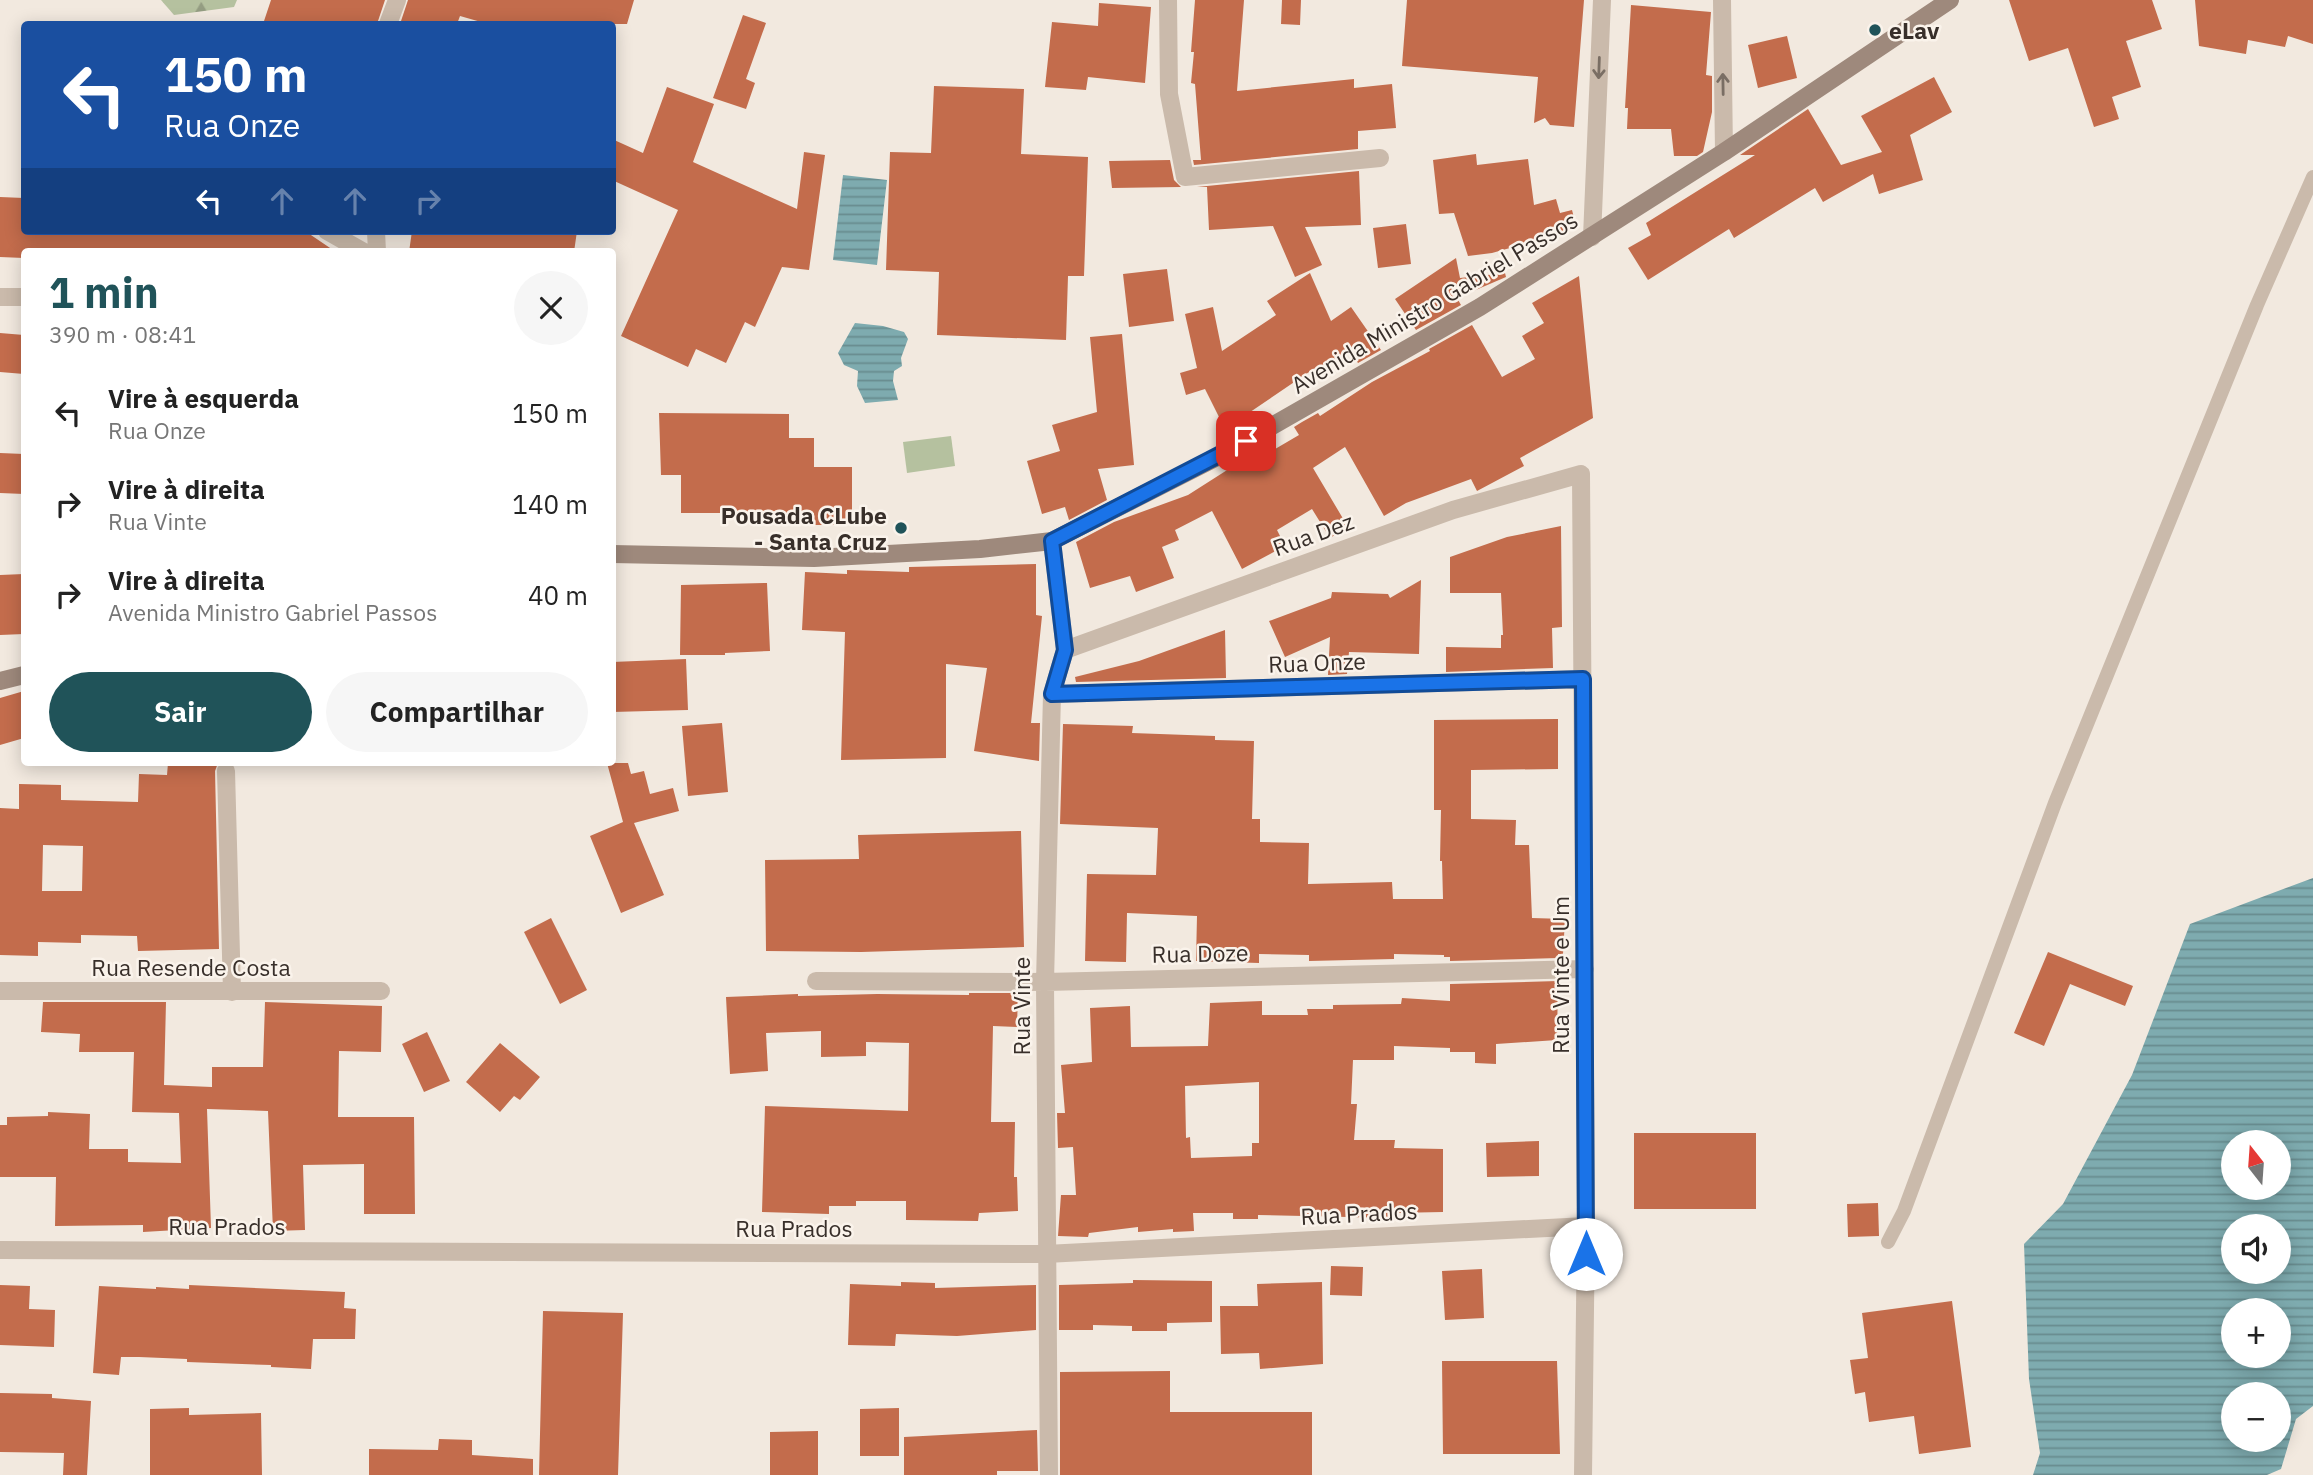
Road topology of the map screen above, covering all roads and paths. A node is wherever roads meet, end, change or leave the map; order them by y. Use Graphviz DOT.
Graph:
graph roads {
  1 [pos="397,0"];
  2 [pos="1168,0"];
  3 [pos="1602,0"];
  4 [pos="1722,0"];
  5 [pos="1950,0"];
  6 [pos="389,21"];
  7 [pos="1724,152"];
  8 [pos="1380,158"];
  9 [pos="2313,177"];
  10 [pos="334,235"];
  11 [pos="1592,237"];
  12 [pos="357,248"];
  13 [pos="0,297"];
  14 [pos="21,297"];
  15 [pos="1581,474"];
  16 [pos="1052,541"];
  17 [pos="616,554"];
  18 [pos="1065,650"];
  19 [pos="21,676"];
  20 [pos="1583,679"];
  21 [pos="0,681"];
  22 [pos="1052,694"];
  23 [pos="226,771"];
  24 [pos="1585,969"];
  25 [pos="816,981"];
  26 [pos="1045,982"];
  27 [pos="0,991"];
  28 [pos="381,991"];
  29 [pos="232,992"];
  30 [pos="1586,1226"];
  31 [pos="1888,1242"];
  32 [pos="0,1250"];
  33 [pos="1046,1254"];
  34 [pos="1049,1475"];
  35 [pos="1583,1475"];
  1 -- 6 [label="street"];
  2 -- 8 [label="street"];
  3 -- 11 [label="street, one-way"];
  7 -- 4 [label="street, one-way"];
  5 -- 7 [label="main road, Avenida Ministro Gabriel Passos"];
  7 -- 11 [label="main road, Avenida Ministro Gabriel Passos"];
  9 -- 31 [label="lane"];
  10 -- 12 [label="street"];
  11 -- 16 [label="main road, Avenida Ministro Gabriel Passos"];
  13 -- 14 [label="street"];
  15 -- 18 [label="street, Rua Dez"];
  15 -- 20 [label="street, Rua Vinte e Um"];
  16 -- 17 [label="main road, Avenida Ministro Gabriel Passos"];
  16 -- 18 [label="street, Rua Vinte"];
  18 -- 22 [label="street, Rua Vinte"];
  19 -- 21 [label="main road"];
  20 -- 22 [label="street, Rua Onze"];
  20 -- 24 [label="street, Rua Vinte e Um"];
  22 -- 26 [label="street, Rua Vinte"];
  23 -- 29 [label="street"];
  24 -- 26 [label="street, Rua Doze"];
  24 -- 30 [label="street, Rua Vinte e Um"];
  25 -- 26 [label="street, Rua Doze"];
  26 -- 33 [label="street, Rua Vinte"];
  27 -- 29 [label="street, Rua Resende Costa"];
  28 -- 29 [label="street, Rua Resende Costa"];
  30 -- 33 [label="street, Rua Prados"];
  30 -- 35 [label="street, Rua Vinte e Um"];
  32 -- 33 [label="street, Rua Prados"];
  33 -- 34 [label="street, Rua Vinte"];
}
